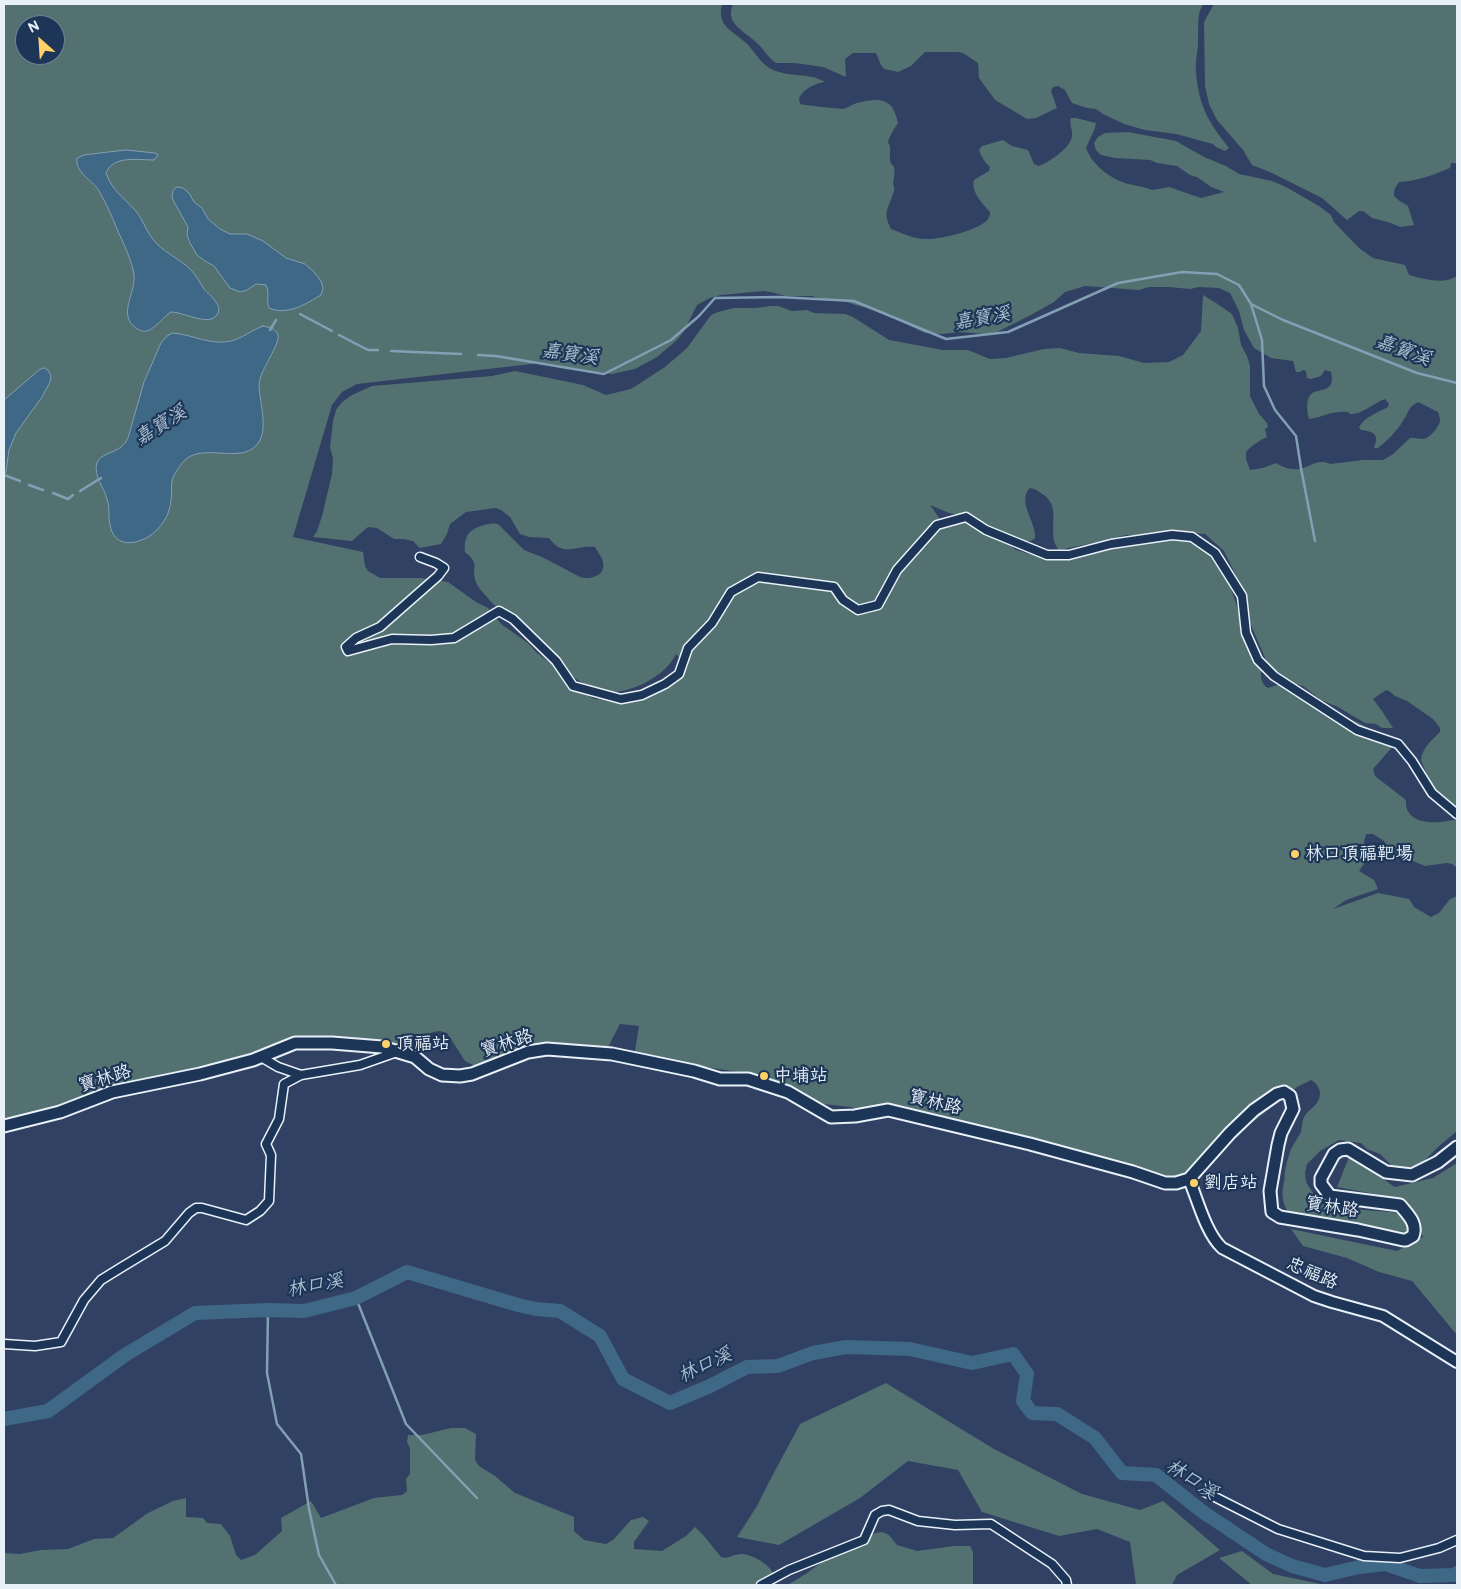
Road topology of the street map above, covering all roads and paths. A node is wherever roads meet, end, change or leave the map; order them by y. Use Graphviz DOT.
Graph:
graph roads {
  1 [pos="420,557"];
  2 [pos="1457,814"];
  3 [pos="398,1051"];
  4 [pos="261,1056"];
  5 [pos="301,1075"];
  6 [pos="4,1126"];
  7 [pos="1457,1147"];
  8 [pos="1189,1180"];
  9 [pos="4,1344"];
  10 [pos="1457,1362"];
  11 [pos="1205,1492"];
  12 [pos="1457,1540"];
  13 [pos="761,1585"];
  14 [pos="1067,1585"];
  1 -- 2 [label="street"];
  3 -- 4 [label="main road, 寶林路"];
  3 -- 5 [label="street"];
  3 -- 8 [label="main road, 寶林路"];
  4 -- 5 [label="street"];
  4 -- 6 [label="main road, 寶林路"];
  5 -- 9 [label="street"];
  7 -- 8 [label="main road, 寶林路"];
  8 -- 10 [label="street, 忠福路"];
  11 -- 12 [label="street"];
  13 -- 14 [label="street"];
}
